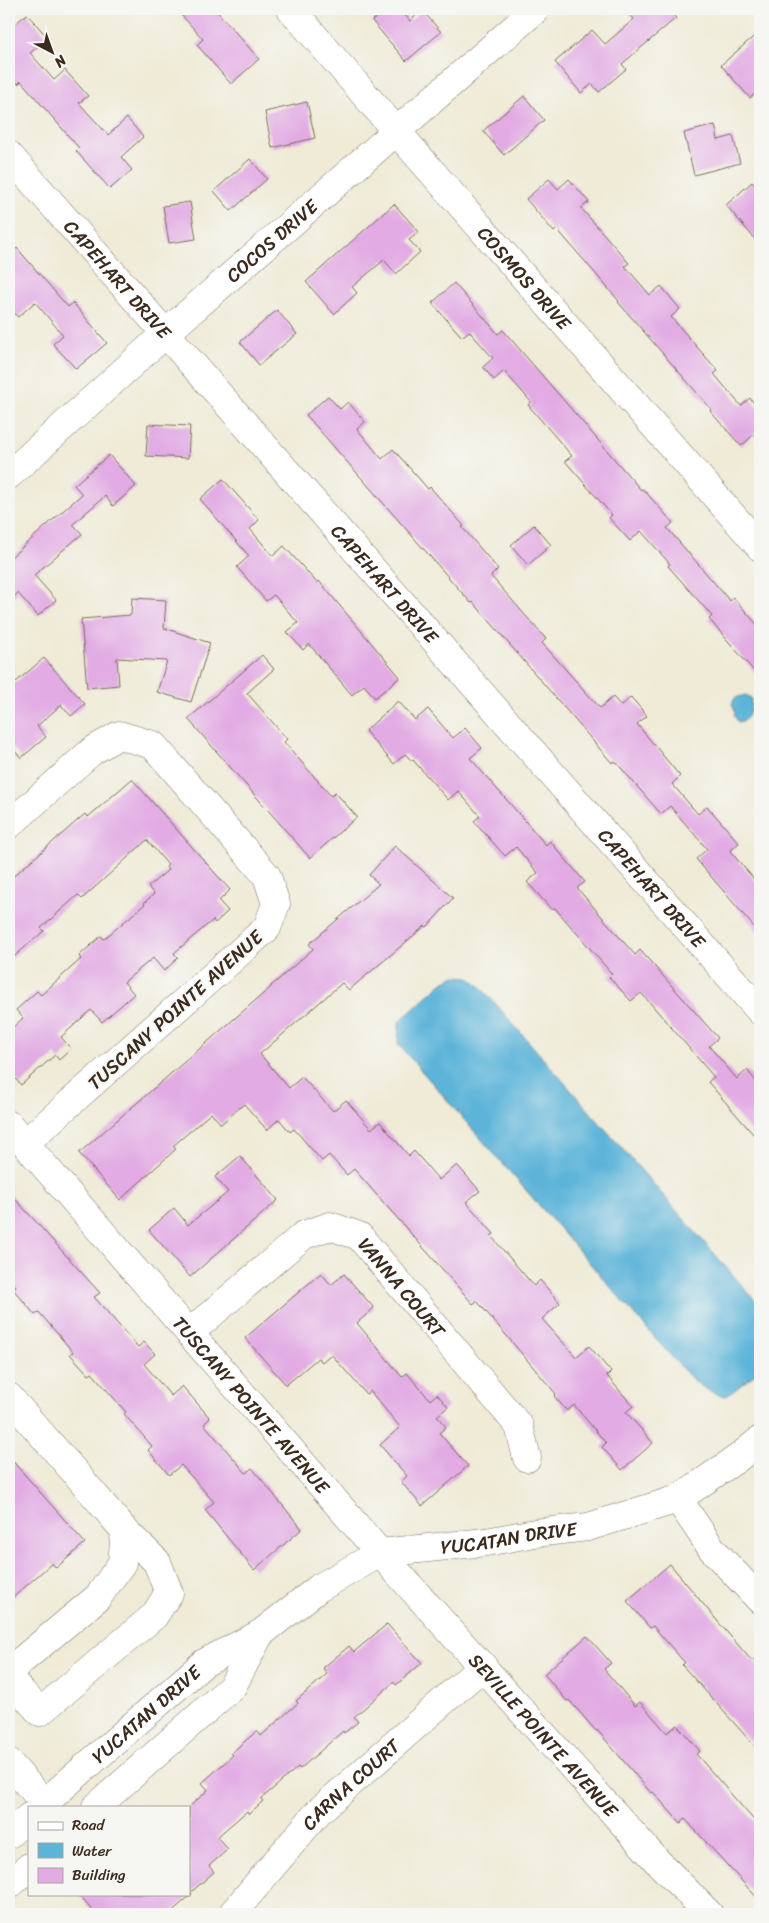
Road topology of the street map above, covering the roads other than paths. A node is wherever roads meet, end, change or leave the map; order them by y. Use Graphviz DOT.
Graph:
graph roads {
  1 [pos="291,9"];
  2 [pos="536,9"];
  3 [pos="397,132"];
  4 [pos="9,155"];
  5 [pos="166,333"];
  6 [pos="9,475"];
  7 [pos="760,547"];
  8 [pos="9,825"];
  9 [pos="760,1011"];
  10 [pos="17,1134"];
  11 [pos="189,1333"];
  12 [pos="10,1400"];
  13 [pos="760,1440"];
  14 [pos="527,1458"];
  15 [pos="678,1498"];
  16 [pos="125,1531"];
  17 [pos="380,1553"];
  18 [pos="760,1600"];
  19 [pos="260,1634"];
  20 [pos="483,1666"];
  21 [pos="9,1672"];
  22 [pos="9,1678"];
  23 [pos="9,1762"];
  24 [pos="40,1806"];
  25 [pos="43,1806"];
  26 [pos="97,1806"];
  27 [pos="28,1819"];
  28 [pos="9,1834"];
  29 [pos="28,1868"];
  30 [pos="9,1885"];
  31 [pos="232,1914"];
  32 [pos="709,1914"];
  1 -- 3 [label="street, COSMOS DRIVE"];
  2 -- 3 [label="street, COCOS DRIVE"];
  3 -- 5 [label="street, COCOS DRIVE"];
  3 -- 7 [label="street, COSMOS DRIVE"];
  4 -- 5 [label="street, CAPEHART DRIVE"];
  5 -- 6 [label="street, COCOS DRIVE"];
  5 -- 9 [label="street, CAPEHART DRIVE"];
  8 -- 10 [label="street, TUSCANY POINTE AVENUE"];
  10 -- 11 [label="street, TUSCANY POINTE AVENUE"];
  11 -- 14 [label="street, VANNA COURT"];
  11 -- 17 [label="street, TUSCANY POINTE AVENUE"];
  12 -- 16 [label="street"];
  13 -- 15 [label="street, YUCATAN DRIVE"];
  15 -- 17 [label="street, YUCATAN DRIVE"];
  15 -- 18 [label="street"];
  16 -- 21 [label="street"];
  16 -- 22 [label="street"];
  17 -- 19 [label="street, YUCATAN DRIVE"];
  17 -- 20 [label="street, SEVILLE POINTE AVENUE"];
  19 -- 25 [label="street, YUCATAN DRIVE"];
  19 -- 26 [label="street, YUCATAN DRIVE"];
  20 -- 31 [label="street, CARNA COURT"];
  20 -- 32 [label="street, SEVILLE POINTE AVENUE"];
  23 -- 24 [label="street"];
  27 -- 28 [label="street, YUCATAN DRIVE"];
  29 -- 30 [label="street"];
}
